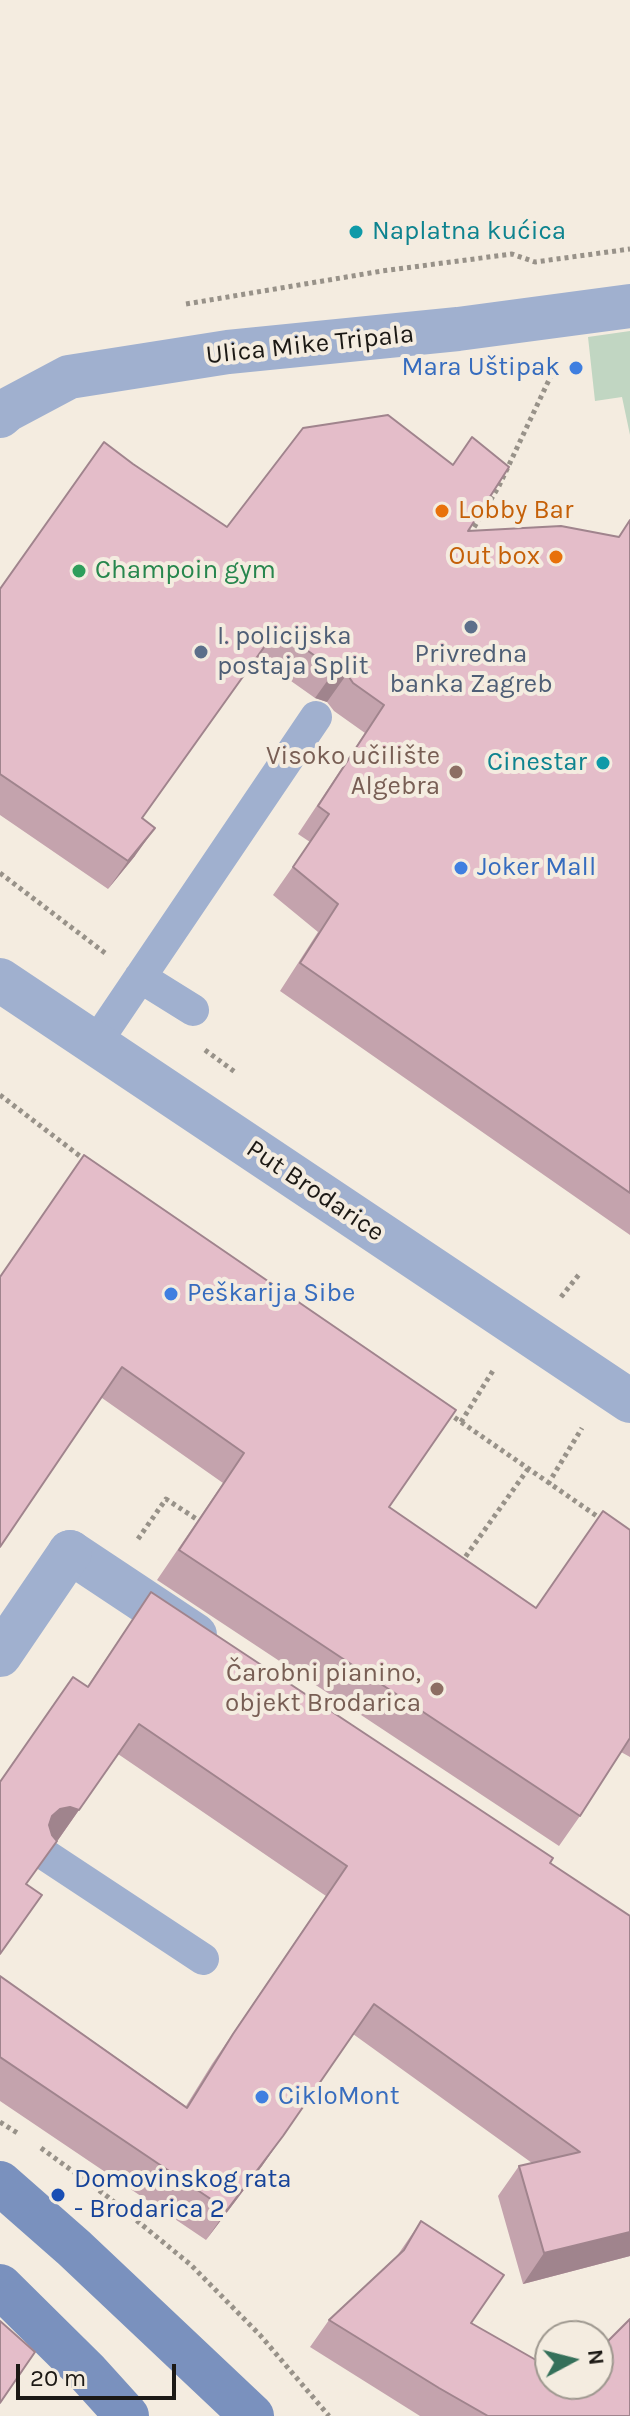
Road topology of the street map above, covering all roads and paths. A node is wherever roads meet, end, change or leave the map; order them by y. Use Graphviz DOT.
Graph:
graph roads {
  1 [pos="630,249"];
  2 [pos="182,305"];
  3 [pos="630,306"];
  4 [pos="0,416"];
  5 [pos="316,717"];
  6 [pos="0,873"];
  7 [pos="0,980"];
  8 [pos="135,985"];
  9 [pos="193,1010"];
  10 [pos="197,1043"];
  11 [pos="95,1044"];
  12 [pos="246,1081"];
  13 [pos="0,1095"];
  14 [pos="85,1160"];
  15 [pos="581,1272"];
  16 [pos="548,1291"];
  17 [pos="498,1361"];
  18 [pos="630,1401"];
  19 [pos="435,1404"];
  20 [pos="587,1419"];
  21 [pos="461,1422"];
  22 [pos="528,1469"];
  23 [pos="548,1484"];
  24 [pos="198,1520"];
  25 [pos="606,1523"];
  26 [pos="139,1537"];
  27 [pos="460,1565"];
  28 [pos="0,1655"];
  29 [pos="231,1659"];
  30 [pos="47,1856"];
  31 [pos="203,1959"];
  32 [pos="0,2122"];
  33 [pos="26,2139"];
  34 [pos="39,2147"];
  35 [pos="0,2183"];
  36 [pos="0,2286"];
  37 [pos="127,2416"];
  38 [pos="252,2416"];
  39 [pos="329,2416"];
  1 -- 2 [label="path"];
  3 -- 4 [label="street, Ulica Mike Tripala"];
  5 -- 8 [label="lane"];
  6 -- 8 [label="path"];
  7 -- 11 [label="street, Put Brodarice"];
  8 -- 9 [label="lane"];
  8 -- 11 [label="lane"];
  10 -- 12 [label="path"];
  11 -- 18 [label="street, Put Brodarice"];
  13 -- 14 [label="path"];
  15 -- 16 [label="path"];
  17 -- 21 [label="path"];
  19 -- 21 [label="path"];
  20 -- 23 [label="path"];
  21 -- 22 [label="path"];
  22 -- 23 [label="path"];
  22 -- 27 [label="path"];
  23 -- 25 [label="path"];
  24 -- 26 [label="path"];
  28 -- 29 [label="street"];
  30 -- 31 [label="lane"];
  32 -- 33 [label="path"];
  34 -- 39 [label="path"];
  35 -- 38 [label="main road"];
  36 -- 37 [label="main road"];
}
